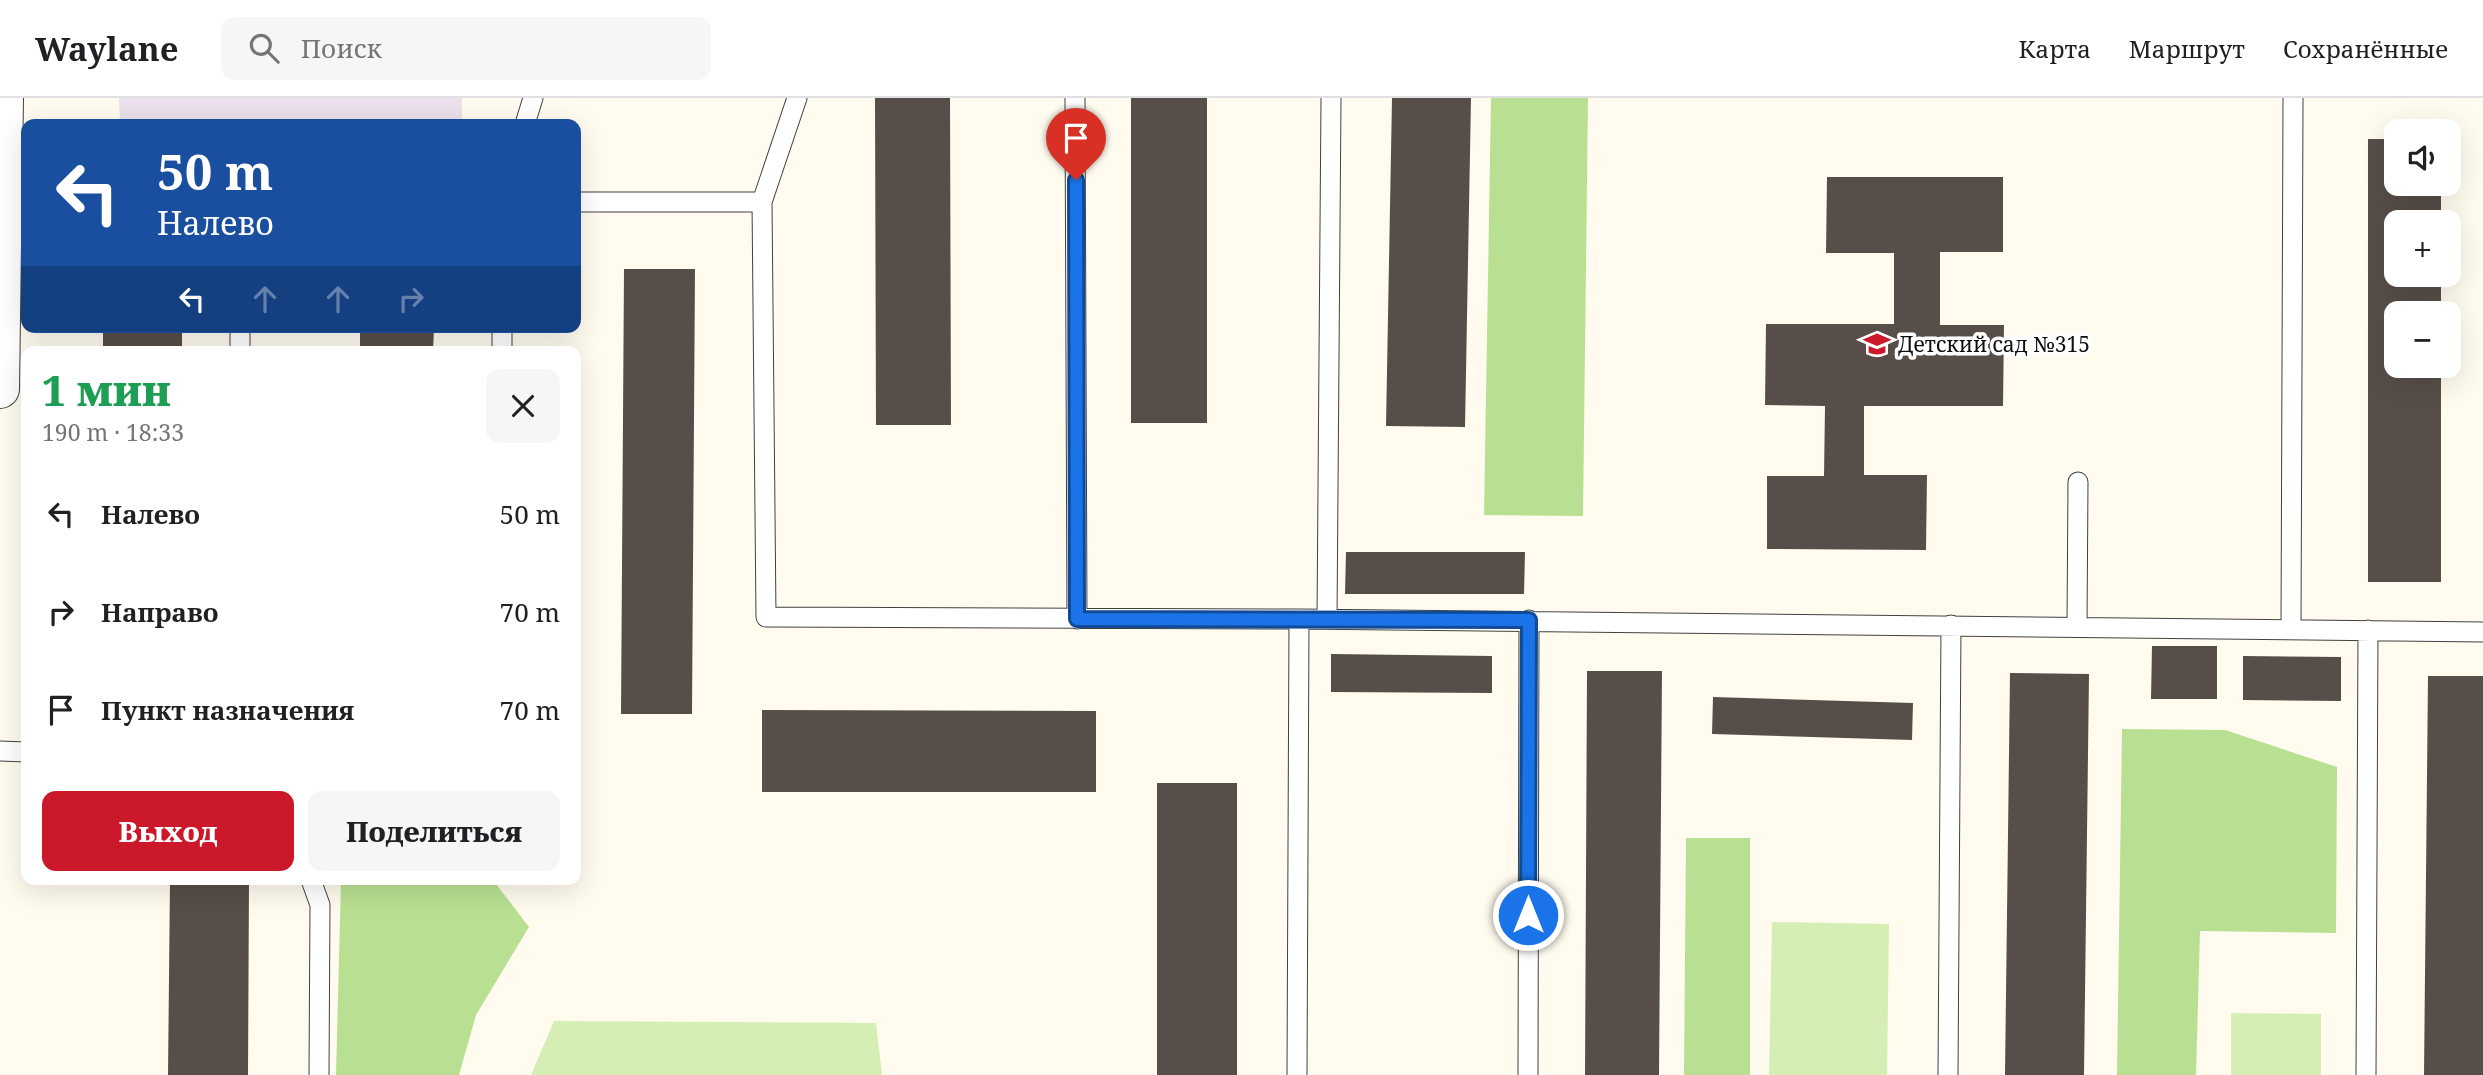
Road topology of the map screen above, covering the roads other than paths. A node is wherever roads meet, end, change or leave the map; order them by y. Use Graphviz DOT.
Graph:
graph roads {
  1 [pos="4,98"];
  2 [pos="533,98"];
  3 [pos="797,98"];
  4 [pos="1075,98"];
  5 [pos="1331,98"];
  6 [pos="2293,100"];
  7 [pos="527,119"];
  8 [pos="581,202"];
  9 [pos="762,202"];
  10 [pos="15,206"];
  11 [pos="0,388"];
  12 [pos="2078,482"];
  13 [pos="1077,619"];
  14 [pos="1299,619"];
  15 [pos="1326,619"];
  16 [pos="1529,620"];
  17 [pos="1951,625"];
  18 [pos="2077,626"];
  19 [pos="2291,629"];
  20 [pos="2368,630"];
  21 [pos="2483,632"];
  22 [pos="0,751"];
  23 [pos="21,752"];
  24 [pos="313,885"];
  25 [pos="319,1075"];
  26 [pos="1297,1075"];
  27 [pos="1528,1075"];
  28 [pos="1948,1075"];
  29 [pos="2366,1075"];
  1 -- 10 [label="street"];
  2 -- 7 [label="lane"];
  3 -- 9 [label="lane"];
  4 -- 13 [label="lane"];
  5 -- 15 [label="lane"];
  6 -- 19 [label="lane"];
  8 -- 9 [label="lane"];
  9 -- 13 [label="lane"];
  10 -- 11 [label="street"];
  12 -- 18 [label="lane"];
  13 -- 14 [label="lane"];
  14 -- 15 [label="lane"];
  14 -- 26 [label="lane"];
  15 -- 16 [label="lane"];
  16 -- 17 [label="lane"];
  16 -- 27 [label="lane"];
  17 -- 18 [label="lane"];
  17 -- 28 [label="lane"];
  18 -- 19 [label="lane"];
  19 -- 20 [label="lane"];
  20 -- 21 [label="lane"];
  20 -- 29 [label="lane"];
  22 -- 23 [label="lane"];
  24 -- 25 [label="lane"];
}
